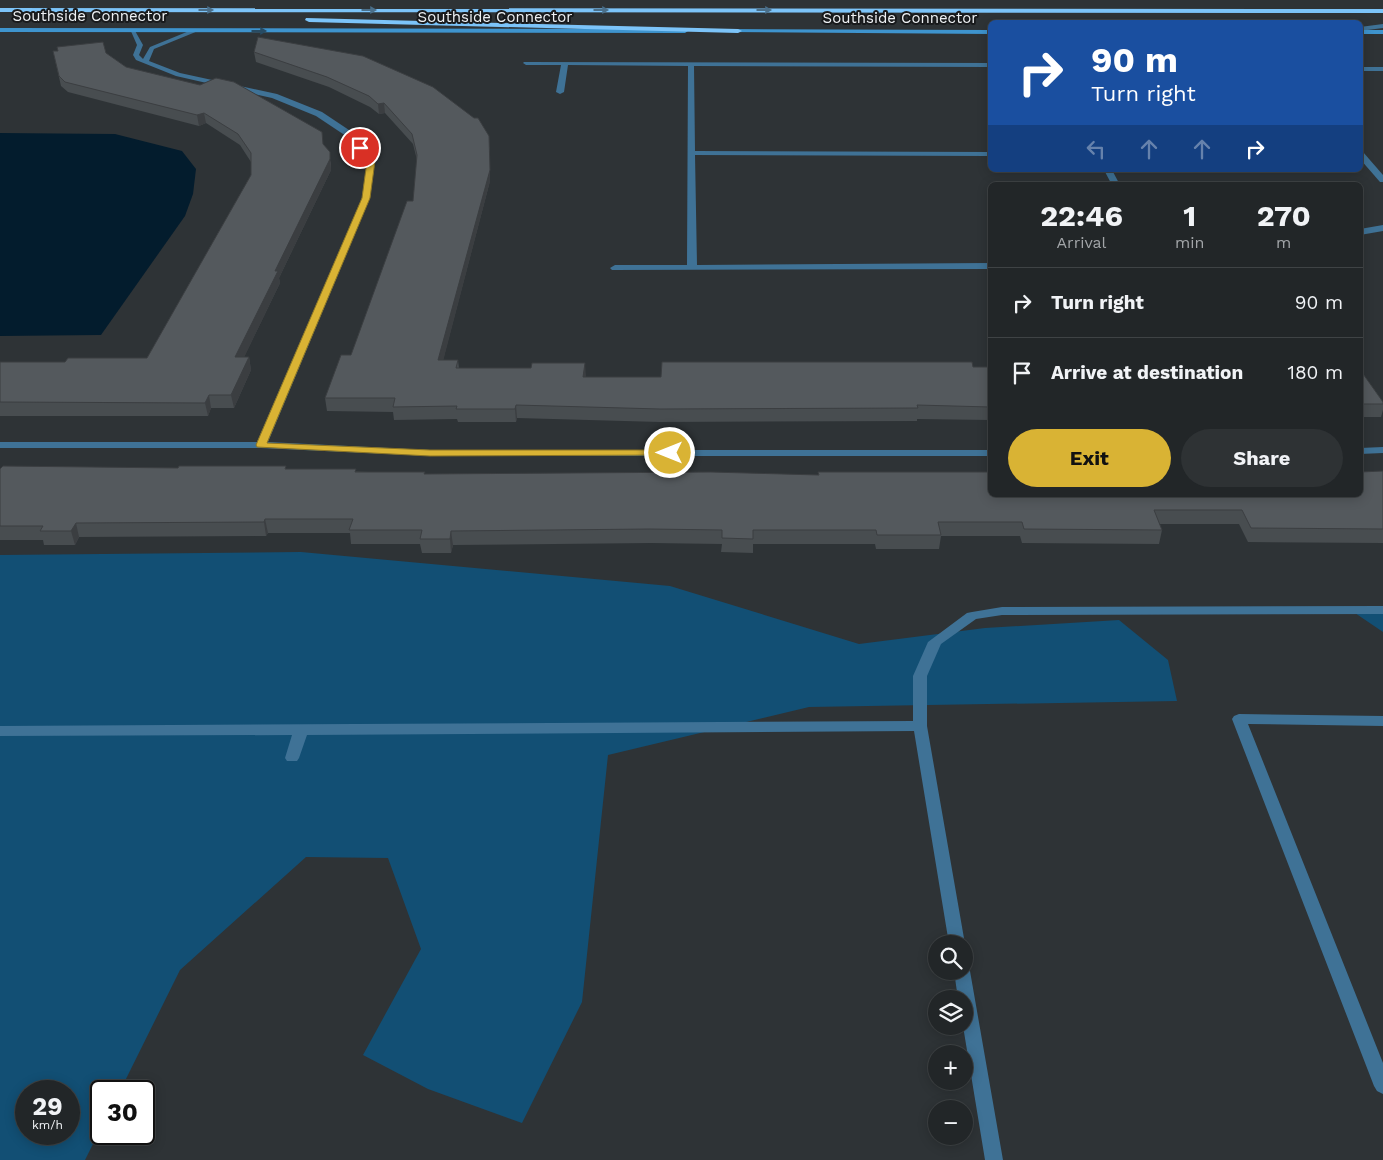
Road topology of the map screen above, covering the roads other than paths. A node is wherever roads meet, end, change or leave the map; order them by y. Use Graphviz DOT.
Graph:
graph roads {
  1 [pos="0,10"];
  2 [pos="1383,11"];
  3 [pos="285,19"];
  4 [pos="304,20"];
  5 [pos="1383,26"];
  6 [pos="0,30"];
  7 [pos="132,30"];
  8 [pos="196,30"];
  9 [pos="1363,30"];
  10 [pos="738,31"];
  11 [pos="1363,31"];
  12 [pos="988,32"];
  13 [pos="1383,32"];
  14 [pos="145,61"];
  15 [pos="526,63"];
  16 [pos="565,63"];
  17 [pos="691,64"];
  18 [pos="988,65"];
  19 [pos="1363,68"];
  20 [pos="1383,69"];
  21 [pos="560,92"];
  22 [pos="691,153"];
  23 [pos="988,154"];
  24 [pos="1363,158"];
  25 [pos="1372,168"];
  26 [pos="1383,168"];
  27 [pos="1383,180"];
  28 [pos="1383,228"];
  29 [pos="1363,231"];
  30 [pos="988,266"];
  31 [pos="615,268"];
  32 [pos="692,268"];
  33 [pos="0,445"];
  34 [pos="261,445"];
  35 [pos="1383,450"];
  36 [pos="1363,451"];
  37 [pos="988,452"];
  38 [pos="1383,610"];
  39 [pos="1383,721"];
  40 [pos="920,726"];
  41 [pos="301,730"];
  42 [pos="0,731"];
  43 [pos="292,758"];
  44 [pos="955,935"];
  45 [pos="964,980"];
  46 [pos="1383,1086"];
  47 [pos="994,1160"];
  1 -- 2 [label="highway, Southside Connector, one-way"];
  1 -- 3 [label="highway"];
  4 -- 10 [label="highway"];
  5 -- 9 [label="street"];
  6 -- 7 [label="street, Southside Connector"];
  7 -- 8 [label="street, Southside Connector"];
  7 -- 14 [label="street"];
  8 -- 10 [label="street, Southside Connector, one-way"];
  8 -- 14 [label="street"];
  10 -- 12 [label="street, Southside Connector"];
  11 -- 13 [label="street"];
  14 -- 34 [label="street"];
  15 -- 16 [label="street"];
  16 -- 17 [label="street"];
  16 -- 21 [label="street"];
  17 -- 18 [label="street"];
  17 -- 22 [label="street"];
  19 -- 20 [label="street"];
  22 -- 23 [label="street"];
  22 -- 32 [label="street"];
  24 -- 25 [label="street"];
  25 -- 26 [label="street"];
  25 -- 27 [label="street"];
  28 -- 29 [label="street"];
  30 -- 32 [label="street"];
  31 -- 32 [label="street"];
  33 -- 34 [label="street"];
  34 -- 37 [label="street"];
  35 -- 36 [label="street"];
  38 -- 40 [label="street"];
  39 -- 46 [label="street"];
  40 -- 41 [label="street"];
  40 -- 44 [label="street"];
  41 -- 42 [label="street"];
  41 -- 43 [label="street"];
  45 -- 47 [label="street"];
}
